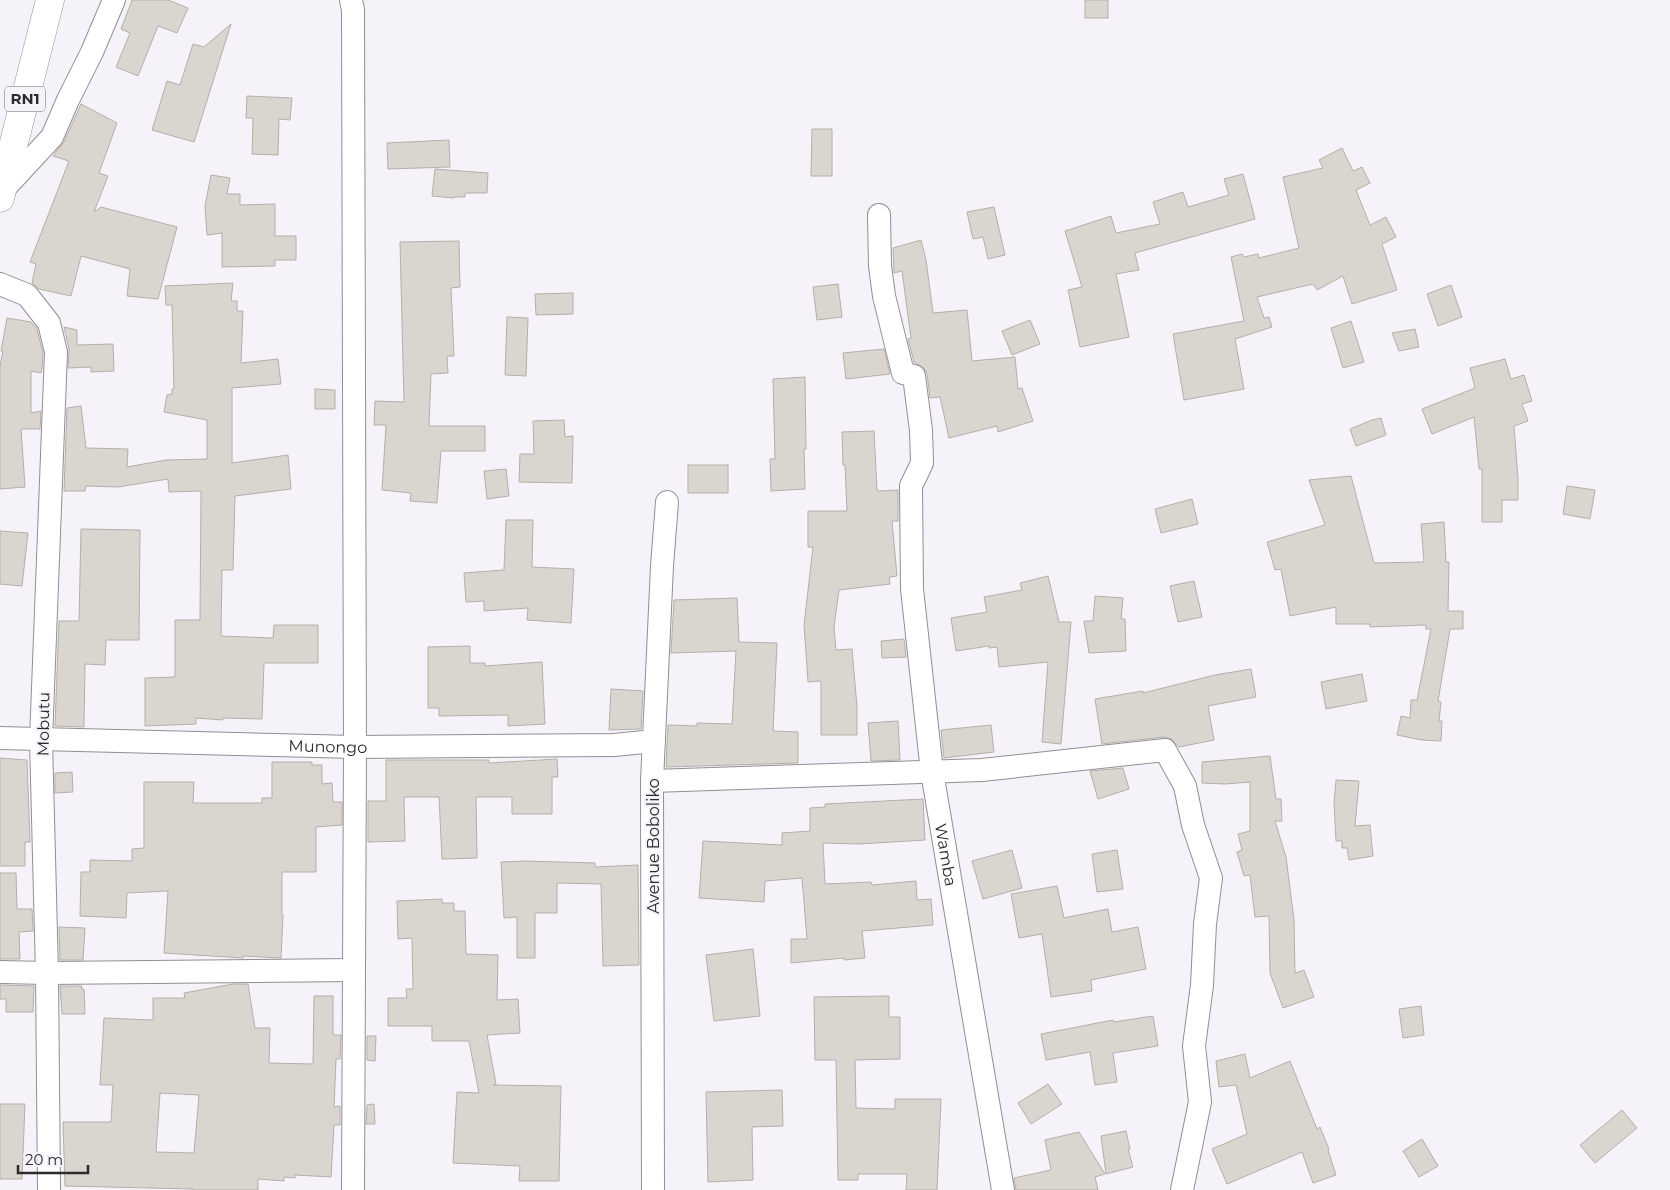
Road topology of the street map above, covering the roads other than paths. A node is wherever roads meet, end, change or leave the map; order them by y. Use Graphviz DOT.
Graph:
graph roads {
  1 [pos="50,0"];
  2 [pos="114,0"];
  3 [pos="351,0"];
  4 [pos="0,193"];
  5 [pos="879,215"];
  6 [pos="0,284"];
  7 [pos="668,502"];
  8 [pos="0,738"];
  9 [pos="41,740"];
  10 [pos="654,741"];
  11 [pos="355,747"];
  12 [pos="932,772"];
  13 [pos="652,780"];
  14 [pos="354,970"];
  15 [pos="0,972"];
  16 [pos="47,974"];
  17 [pos="50,1190"];
  18 [pos="353,1190"];
  19 [pos="653,1190"];
  20 [pos="1003,1190"];
  21 [pos="1182,1190"];
  1 -- 4 [label="highway, RN1"];
  2 -- 4 [label="street"];
  3 -- 11 [label="street"];
  5 -- 12 [label="street, Wamba"];
  6 -- 9 [label="street, Mobutu"];
  7 -- 10 [label="street, Avenue Boboliko"];
  8 -- 9 [label="street, Munongo"];
  9 -- 11 [label="street, Munongo"];
  9 -- 16 [label="street, Mobutu"];
  10 -- 11 [label="street, Munongo"];
  10 -- 13 [label="street, Avenue Boboliko"];
  11 -- 14 [label="street"];
  12 -- 13 [label="street"];
  12 -- 20 [label="street, Wamba"];
  12 -- 21 [label="street"];
  13 -- 19 [label="street, Avenue Boboliko"];
  14 -- 16 [label="street"];
  14 -- 18 [label="street"];
  15 -- 16 [label="street"];
  16 -- 17 [label="street, Mobutu"];
}
